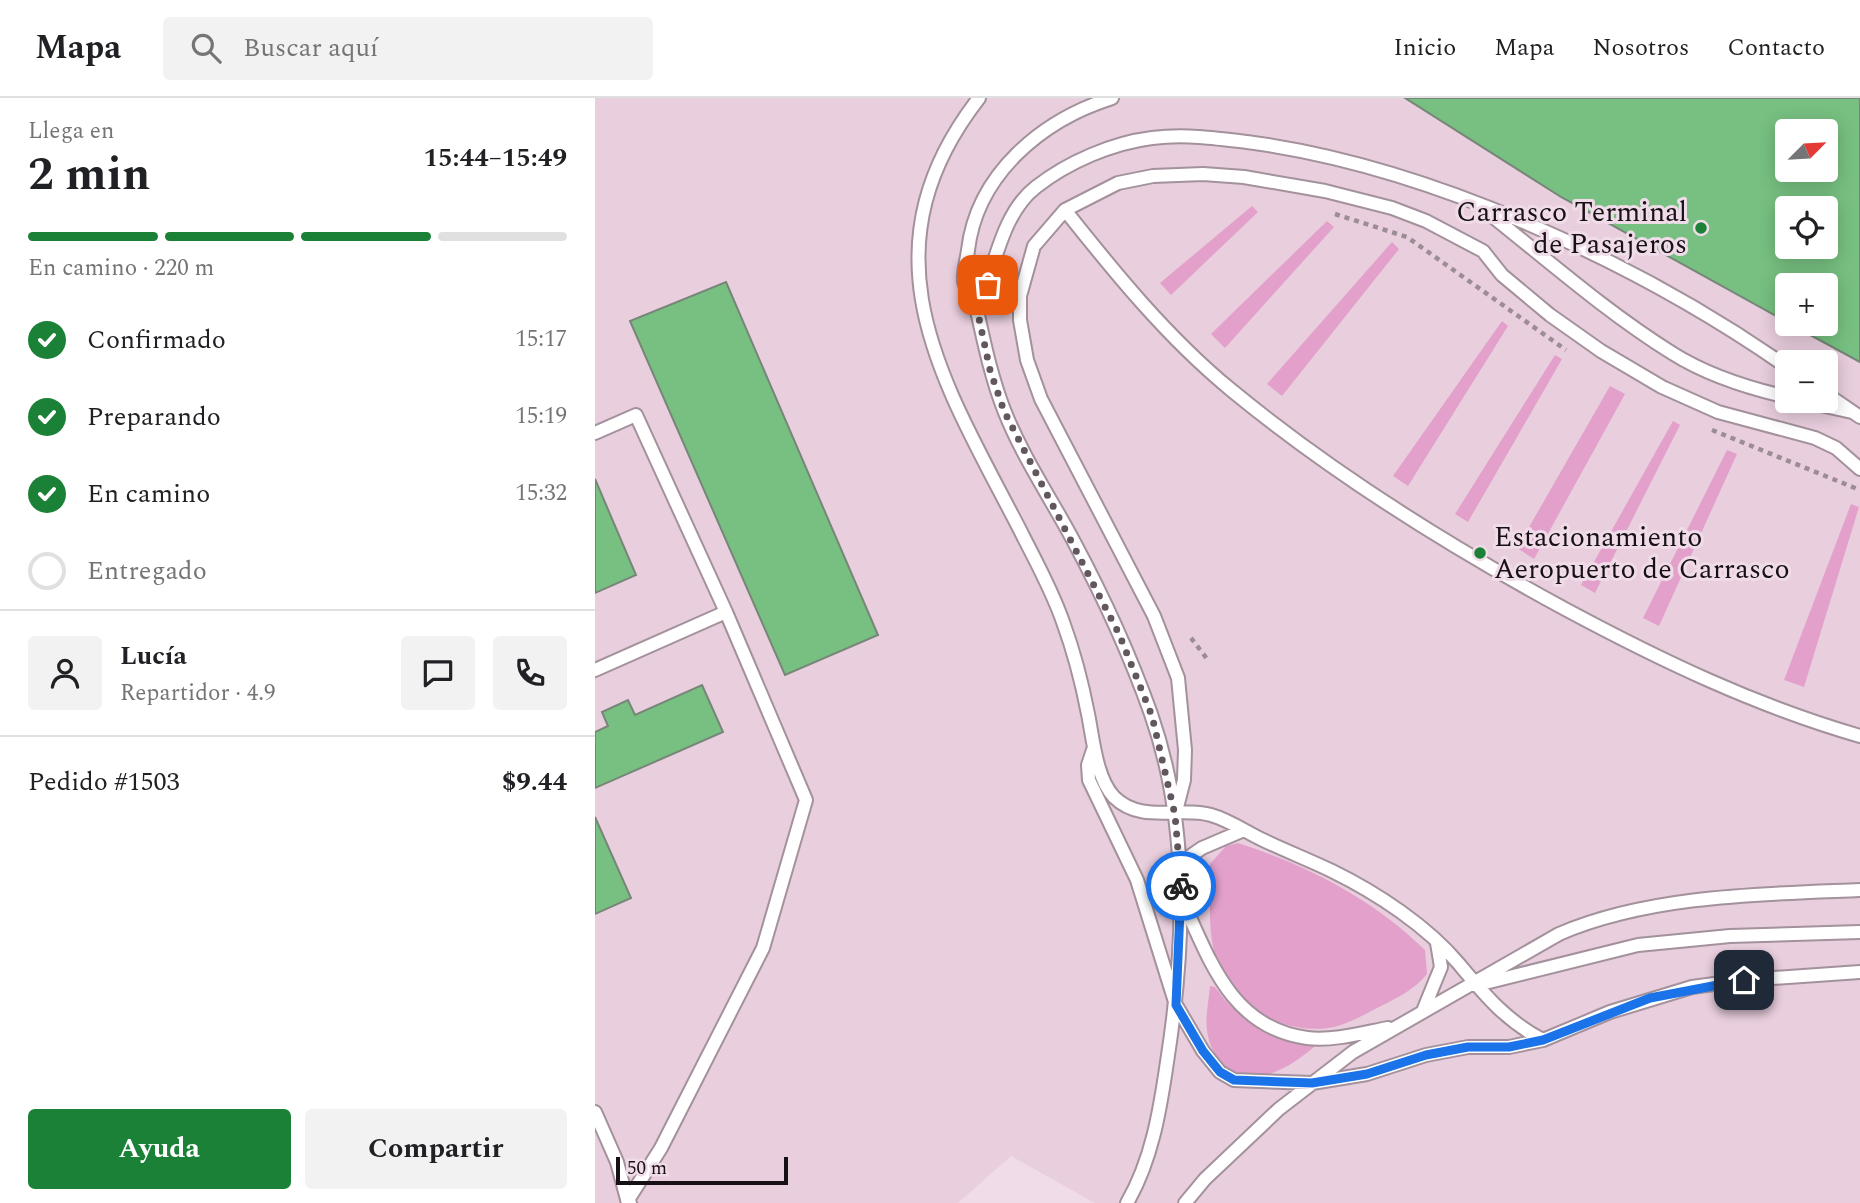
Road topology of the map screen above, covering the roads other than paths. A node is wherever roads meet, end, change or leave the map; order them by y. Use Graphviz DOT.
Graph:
graph roads {
  1 [pos="979,98"];
  2 [pos="1112,98"];
  3 [pos="1479,206"];
  4 [pos="1065,210"];
  5 [pos="977,309"];
  6 [pos="1775,360"];
  7 [pos="1775,394"];
  8 [pos="1838,402"];
  9 [pos="1838,410"];
  10 [pos="1856,415"];
  11 [pos="595,433"];
  12 [pos="1860,468"];
  13 [pos="726,612"];
  14 [pos="595,670"];
  15 [pos="1860,736"];
  16 [pos="1093,750"];
  17 [pos="1175,815"];
  18 [pos="1244,831"];
  19 [pos="1179,864"];
  20 [pos="1860,890"];
  21 [pos="1182,898"];
  22 [pos="1860,932"];
  23 [pos="1437,943"];
  24 [pos="1860,972"];
  25 [pos="1474,985"];
  26 [pos="1176,1005"];
  27 [pos="1423,1011"];
  28 [pos="1399,1027"];
  29 [pos="1543,1040"];
  30 [pos="1312,1083"];
  31 [pos="595,1112"];
  32 [pos="629,1202"];
  33 [pos="1127,1203"];
  34 [pos="1185,1203"];
  1 -- 16 [label="lane"];
  2 -- 5 [label="lane"];
  3 -- 5 [label="lane"];
  3 -- 6 [label="lane"];
  3 -- 7 [label="lane"];
  4 -- 12 [label="lane"];
  4 -- 15 [label="lane"];
  4 -- 17 [label="lane"];
  5 -- 17 [label="lane"];
  8 -- 10 [label="lane"];
  9 -- 10 [label="lane"];
  11 -- 13 [label="lane"];
  13 -- 14 [label="lane"];
  13 -- 32 [label="lane"];
  16 -- 17 [label="lane"];
  16 -- 26 [label="lane"];
  17 -- 18 [label="lane"];
  17 -- 19 [label="lane"];
  18 -- 19 [label="lane"];
  18 -- 23 [label="lane"];
  19 -- 21 [label="lane"];
  20 -- 25 [label="lane"];
  21 -- 26 [label="lane"];
  21 -- 28 [label="lane"];
  22 -- 25 [label="lane"];
  23 -- 25 [label="lane"];
  23 -- 27 [label="lane"];
  24 -- 29 [label="lane"];
  25 -- 27 [label="lane"];
  25 -- 29 [label="lane"];
  26 -- 30 [label="lane"];
  26 -- 33 [label="lane"];
  27 -- 28 [label="lane"];
  28 -- 30 [label="lane"];
  29 -- 30 [label="lane"];
  30 -- 34 [label="lane"];
  31 -- 32 [label="lane"];
}
